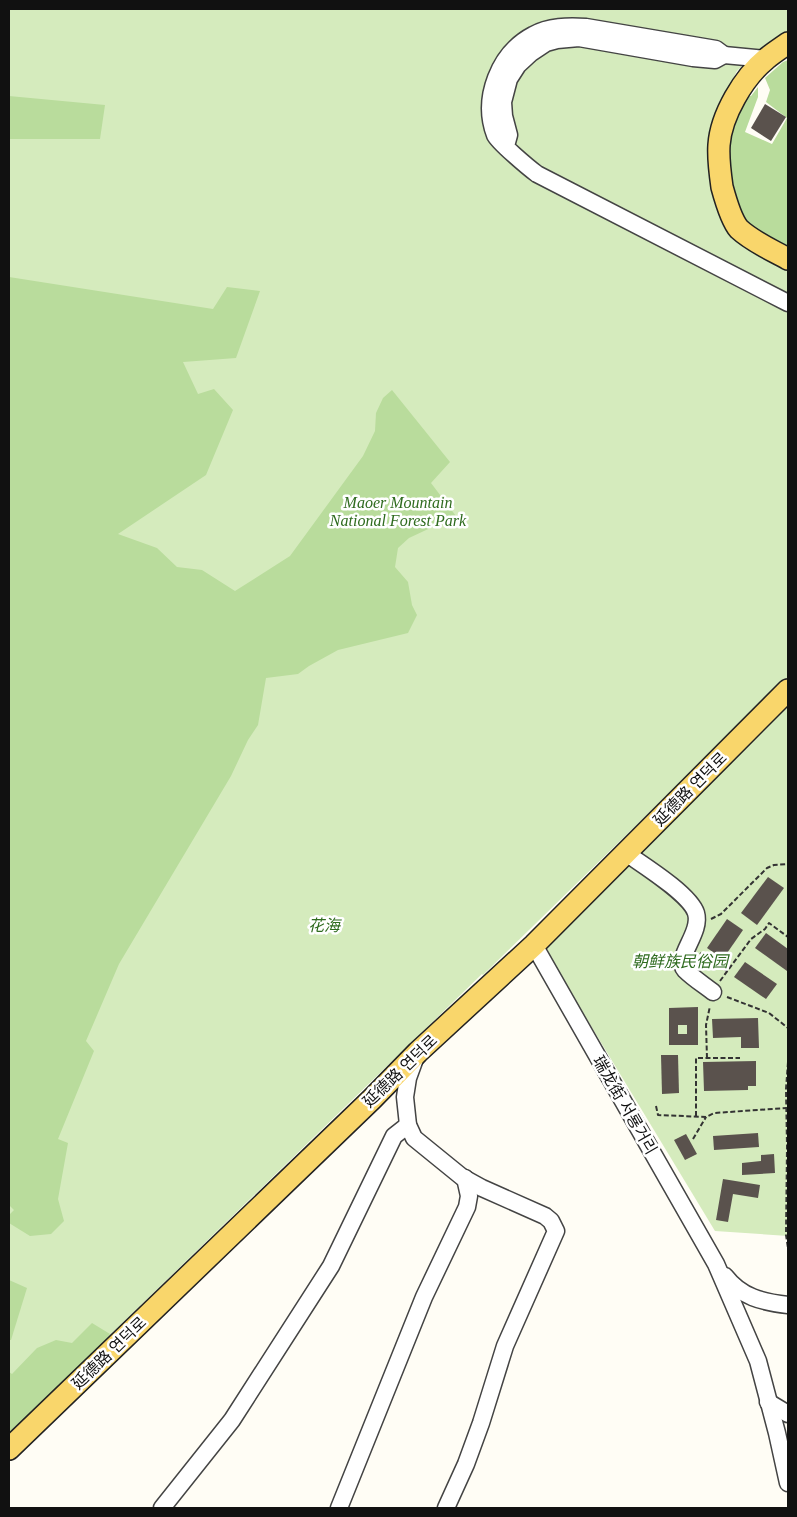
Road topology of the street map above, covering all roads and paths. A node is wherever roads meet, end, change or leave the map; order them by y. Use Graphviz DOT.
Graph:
graph roads {
  1 [pos="788,43"];
  2 [pos="766,59"];
  3 [pos="788,259"];
  4 [pos="788,304"];
  5 [pos="788,690"];
  6 [pos="626,853"];
  7 [pos="788,864"];
  8 [pos="697,924"];
  9 [pos="788,937"];
  10 [pos="534,945"];
  11 [pos="689,946"];
  12 [pos="728,971"];
  13 [pos="713,992"];
  14 [pos="788,1028"];
  15 [pos="418,1052"];
  16 [pos="707,1058"];
  17 [pos="740,1058"];
  18 [pos="788,1062"];
  19 [pos="656,1106"];
  20 [pos="787,1108"];
  21 [pos="696,1116"];
  22 [pos="706,1117"];
  23 [pos="788,1118"];
  24 [pos="408,1125"];
  25 [pos="693,1139"];
  26 [pos="465,1178"];
  27 [pos="788,1248"];
  28 [pos="716,1264"];
  29 [pos="788,1305"];
  30 [pos="768,1402"];
  31 [pos="788,1414"];
  32 [pos="9,1450"];
  33 [pos="788,1483"];
  34 [pos="162,1508"];
  35 [pos="338,1508"];
  36 [pos="446,1508"];
  1 -- 2 [label="main road"];
  2 -- 3 [label="main road"];
  2 -- 4 [label="street"];
  5 -- 6 [label="main road, 延德路 연덕로"];
  6 -- 8 [label="street"];
  6 -- 10 [label="main road, 延德路 연덕로"];
  7 -- 8 [label="path"];
  8 -- 11 [label="street"];
  9 -- 12 [label="path"];
  10 -- 15 [label="main road, 延德路 연덕로"];
  10 -- 28 [label="street, 瑞龙街 서룡거리"];
  11 -- 12 [label="path"];
  11 -- 13 [label="street"];
  12 -- 13 [label="path"];
  13 -- 14 [label="path"];
  13 -- 16 [label="path"];
  15 -- 24 [label="street"];
  15 -- 32 [label="main road, 延德路 연덕로"];
  16 -- 17 [label="path"];
  16 -- 21 [label="path"];
  18 -- 20 [label="path"];
  19 -- 21 [label="path"];
  20 -- 22 [label="path"];
  20 -- 23 [label="path"];
  21 -- 22 [label="path"];
  22 -- 25 [label="path"];
  23 -- 27 [label="path"];
  24 -- 26 [label="street"];
  24 -- 34 [label="street"];
  26 -- 35 [label="street"];
  26 -- 36 [label="street"];
  28 -- 29 [label="street, 瑞龙街 서룡거리"];
  28 -- 30 [label="street, 瑞龙街 서룡거리"];
  30 -- 31 [label="street"];
  30 -- 33 [label="street, 瑞龙街 서룡거리"];
}
